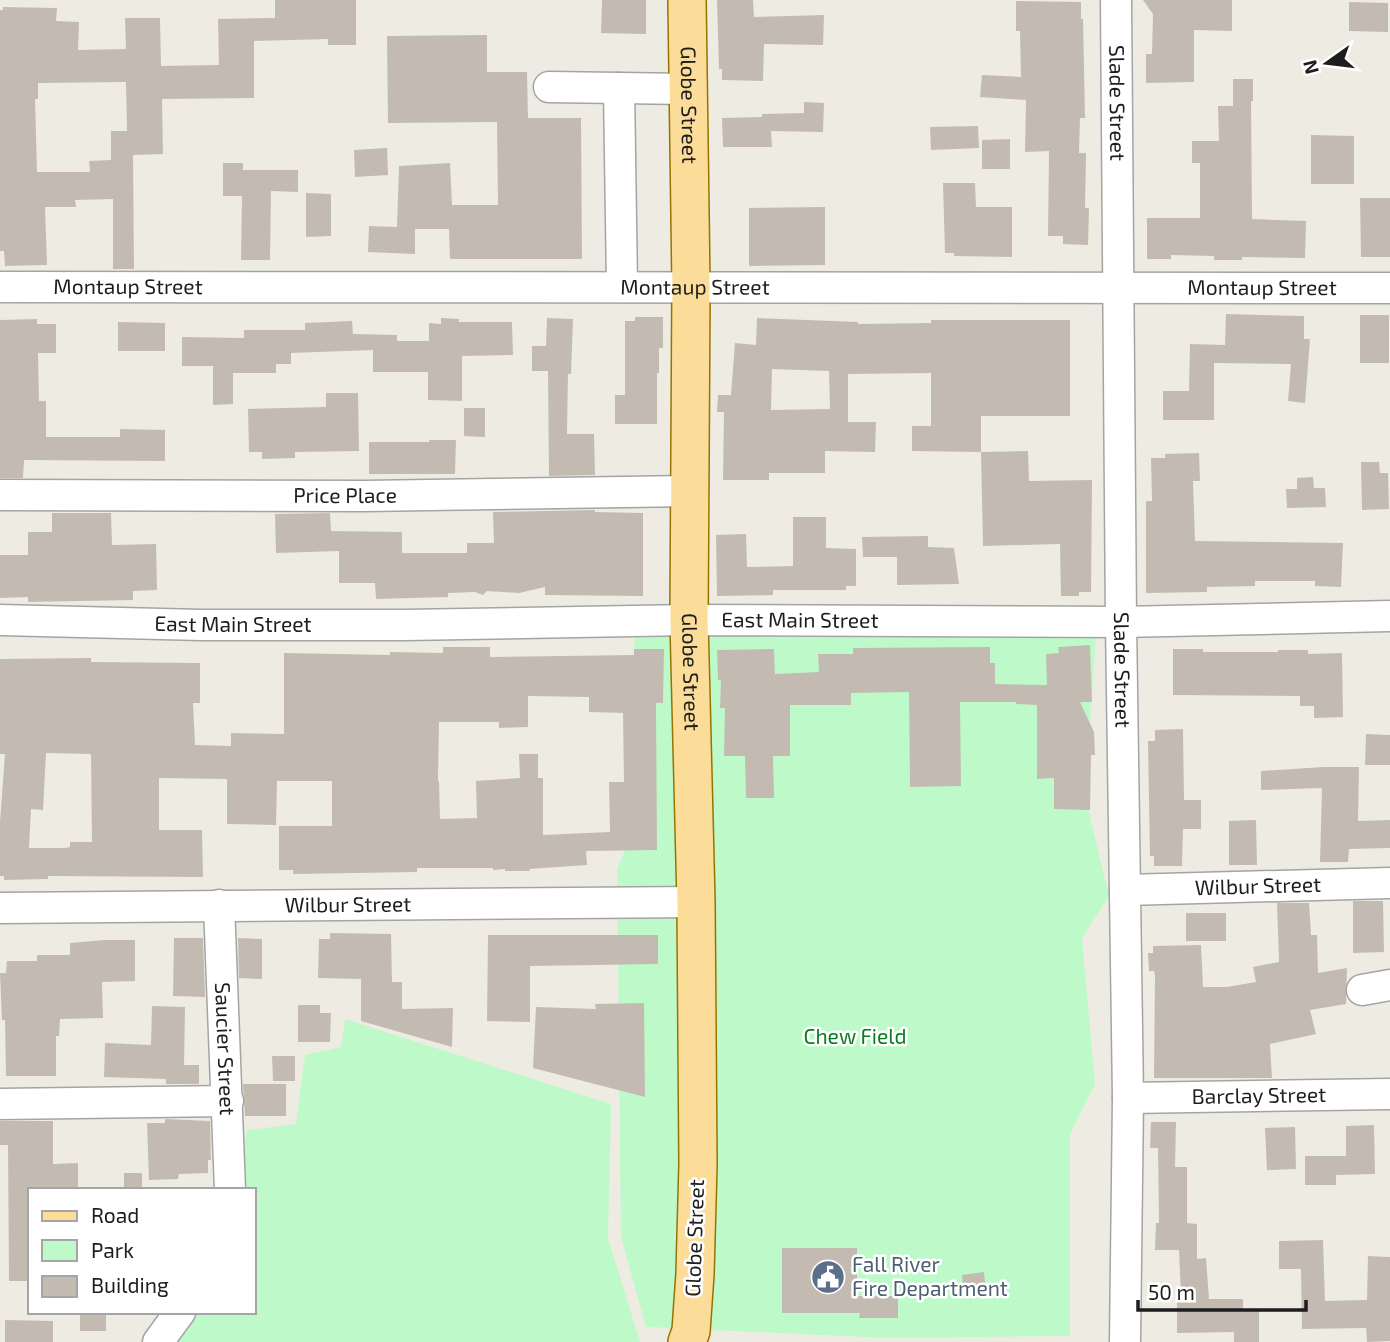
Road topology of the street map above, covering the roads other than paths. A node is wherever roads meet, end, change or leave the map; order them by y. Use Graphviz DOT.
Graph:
graph roads {
  1 [pos="687,0"];
  2 [pos="1116,0"];
  3 [pos="549,87"];
  4 [pos="619,88"];
  5 [pos="688,89"];
  6 [pos="622,286"];
  7 [pos="691,286"];
  8 [pos="0,287"];
  9 [pos="1390,288"];
  10 [pos="1118,289"];
  11 [pos="690,491"];
  12 [pos="0,495"];
  13 [pos="1390,615"];
  14 [pos="0,620"];
  15 [pos="689,620"];
  16 [pos="1121,622"];
  17 [pos="1390,883"];
  18 [pos="1125,890"];
  19 [pos="696,902"];
  20 [pos="219,905"];
  21 [pos="0,908"];
  22 [pos="1390,1094"];
  23 [pos="1128,1098"];
  24 [pos="228,1101"];
  25 [pos="0,1104"];
  26 [pos="230,1188"];
  27 [pos="179,1314"];
  28 [pos="158,1342"];
  29 [pos="687,1342"];
  30 [pos="1125,1342"];
  1 -- 5 [label="main road, Globe Street"];
  2 -- 10 [label="street, Slade Street"];
  3 -- 4 [label="street"];
  4 -- 5 [label="street"];
  4 -- 6 [label="street"];
  5 -- 7 [label="main road, Globe Street"];
  6 -- 7 [label="street, Montaup Street"];
  6 -- 8 [label="street, Montaup Street"];
  7 -- 10 [label="street, Montaup Street"];
  7 -- 11 [label="main road, Globe Street"];
  9 -- 10 [label="street, Montaup Street"];
  10 -- 16 [label="street, Slade Street"];
  11 -- 12 [label="street, Price Place"];
  11 -- 15 [label="main road, Globe Street"];
  13 -- 16 [label="street, East Main Street"];
  14 -- 15 [label="street, East Main Street"];
  15 -- 16 [label="street, East Main Street"];
  15 -- 19 [label="main road, Globe Street"];
  16 -- 18 [label="street, Slade Street"];
  17 -- 18 [label="street, Wilbur Street"];
  18 -- 23 [label="street, Slade Street"];
  19 -- 20 [label="street, Wilbur Street"];
  19 -- 29 [label="main road, Globe Street"];
  20 -- 21 [label="street, Wilbur Street"];
  20 -- 24 [label="street, Saucier Street"];
  22 -- 23 [label="street, Barclay Street"];
  23 -- 30 [label="street, Slade Street"];
  24 -- 25 [label="street"];
  24 -- 26 [label="street, Saucier Street"];
  27 -- 28 [label="street"];
}
